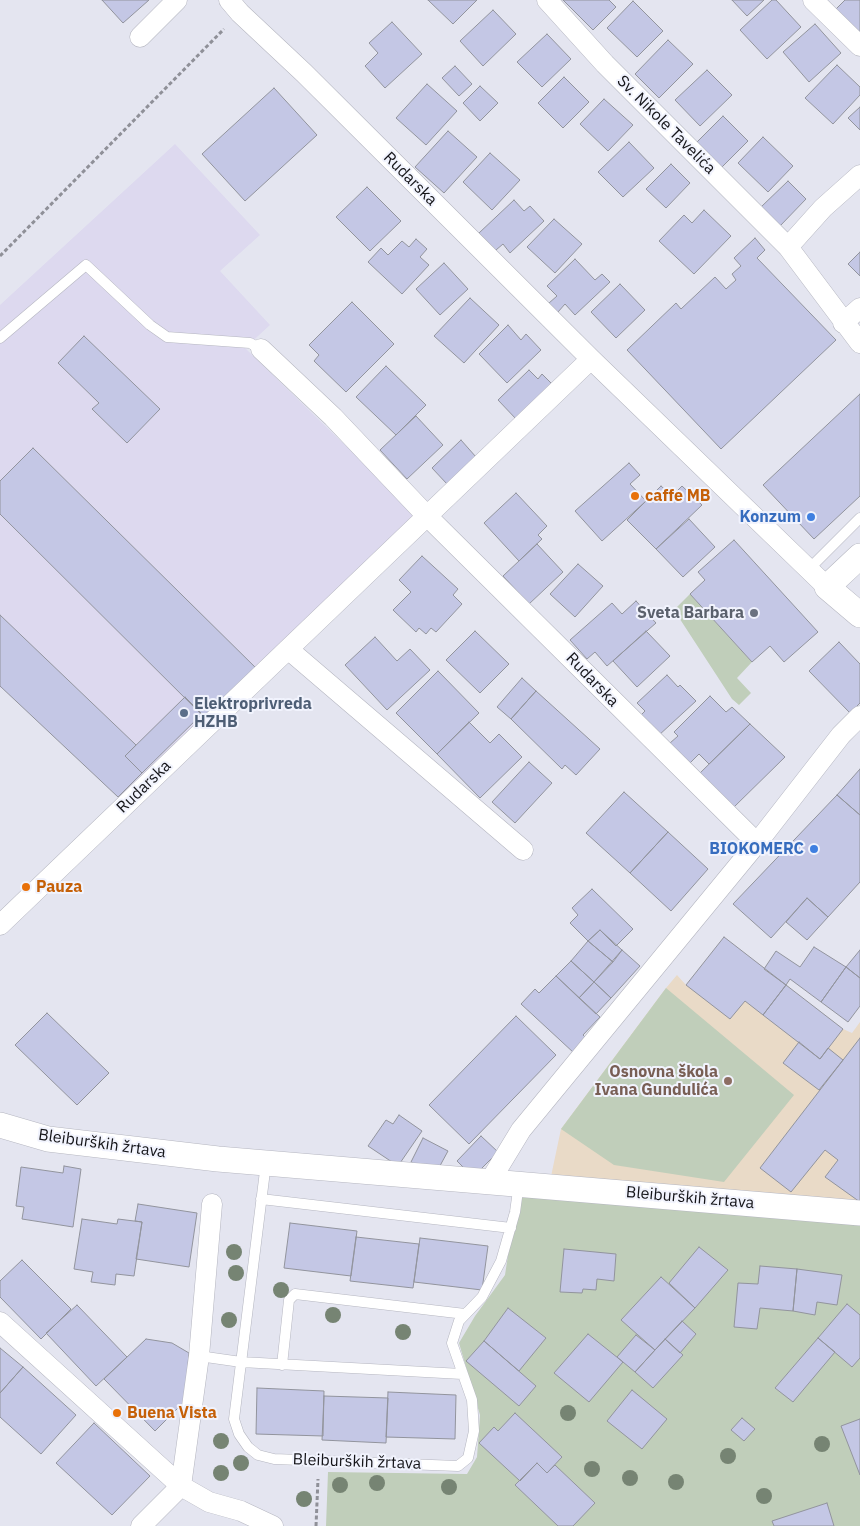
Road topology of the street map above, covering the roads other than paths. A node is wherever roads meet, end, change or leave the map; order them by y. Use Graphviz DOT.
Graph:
graph roads {
  1 [pos="177,0"];
  2 [pos="547,0"];
  3 [pos="813,0"];
  4 [pos="234,7"];
  5 [pos="140,38"];
  6 [pos="860,46"];
  7 [pos="860,175"];
  8 [pos="788,248"];
  9 [pos="860,308"];
  10 [pos="843,323"];
  11 [pos="0,338"];
  12 [pos="860,343"];
  13 [pos="261,350"];
  14 [pos="591,359"];
  15 [pos="427,516"];
  16 [pos="860,518"];
  17 [pos="860,556"];
  18 [pos="807,571"];
  19 [pos="826,587"];
  20 [pos="860,616"];
  21 [pos="288,649"];
  22 [pos="860,716"];
  23 [pos="757,843"];
  24 [pos="523,850"];
  25 [pos="0,925"];
  26 [pos="0,1125"];
  27 [pos="266,1162"];
  28 [pos="490,1181"];
  29 [pos="520,1183"];
  30 [pos="261,1199"];
  31 [pos="212,1204"];
  32 [pos="860,1213"];
  33 [pos="511,1228"];
  34 [pos="465,1314"];
  35 [pos="0,1322"];
  36 [pos="199,1356"];
  37 [pos="241,1362"];
  38 [pos="282,1365"];
  39 [pos="462,1374"];
  40 [pos="181,1486"];
  41 [pos="141,1526"];
  42 [pos="273,1526"];
  1 -- 5 [label="street"];
  2 -- 8 [label="street, Sv. Nikole Tavelića"];
  3 -- 6 [label="street"];
  4 -- 14 [label="street, Rudarska"];
  7 -- 8 [label="street"];
  8 -- 10 [label="street, Sv. Nikole Tavelića"];
  9 -- 10 [label="street"];
  10 -- 12 [label="street, Sv. Nikole Tavelića"];
  11 -- 13 [label="lane"];
  13 -- 15 [label="street, Rudarska"];
  14 -- 15 [label="street, Rudarska"];
  14 -- 18 [label="street, Rudarska"];
  15 -- 21 [label="street, Rudarska"];
  15 -- 23 [label="street, Rudarska"];
  16 -- 18 [label="lane"];
  17 -- 19 [label="street"];
  18 -- 19 [label="street, Rudarska"];
  19 -- 20 [label="street, Rudarska"];
  21 -- 24 [label="street"];
  21 -- 25 [label="street, Rudarska"];
  22 -- 23 [label="street"];
  23 -- 28 [label="street"];
  26 -- 27 [label="street, Bleiburških žrtava"];
  27 -- 28 [label="street, Bleiburških žrtava"];
  27 -- 30 [label="lane, Bleiburških žrtava"];
  28 -- 29 [label="street, Bleiburških žrtava"];
  29 -- 32 [label="street, Bleiburških žrtava"];
  29 -- 33 [label="lane, Bleiburških žrtava"];
  30 -- 33 [label="lane"];
  30 -- 37 [label="lane, Bleiburških žrtava"];
  31 -- 36 [label="street"];
  33 -- 34 [label="lane, Bleiburških žrtava"];
  34 -- 38 [label="lane"];
  34 -- 39 [label="lane, Bleiburških žrtava"];
  35 -- 40 [label="street"];
  36 -- 37 [label="lane"];
  36 -- 40 [label="street"];
  37 -- 38 [label="lane"];
  37 -- 39 [label="lane, Bleiburških žrtava"];
  38 -- 39 [label="lane"];
  40 -- 41 [label="street"];
  40 -- 42 [label="street"];
}
